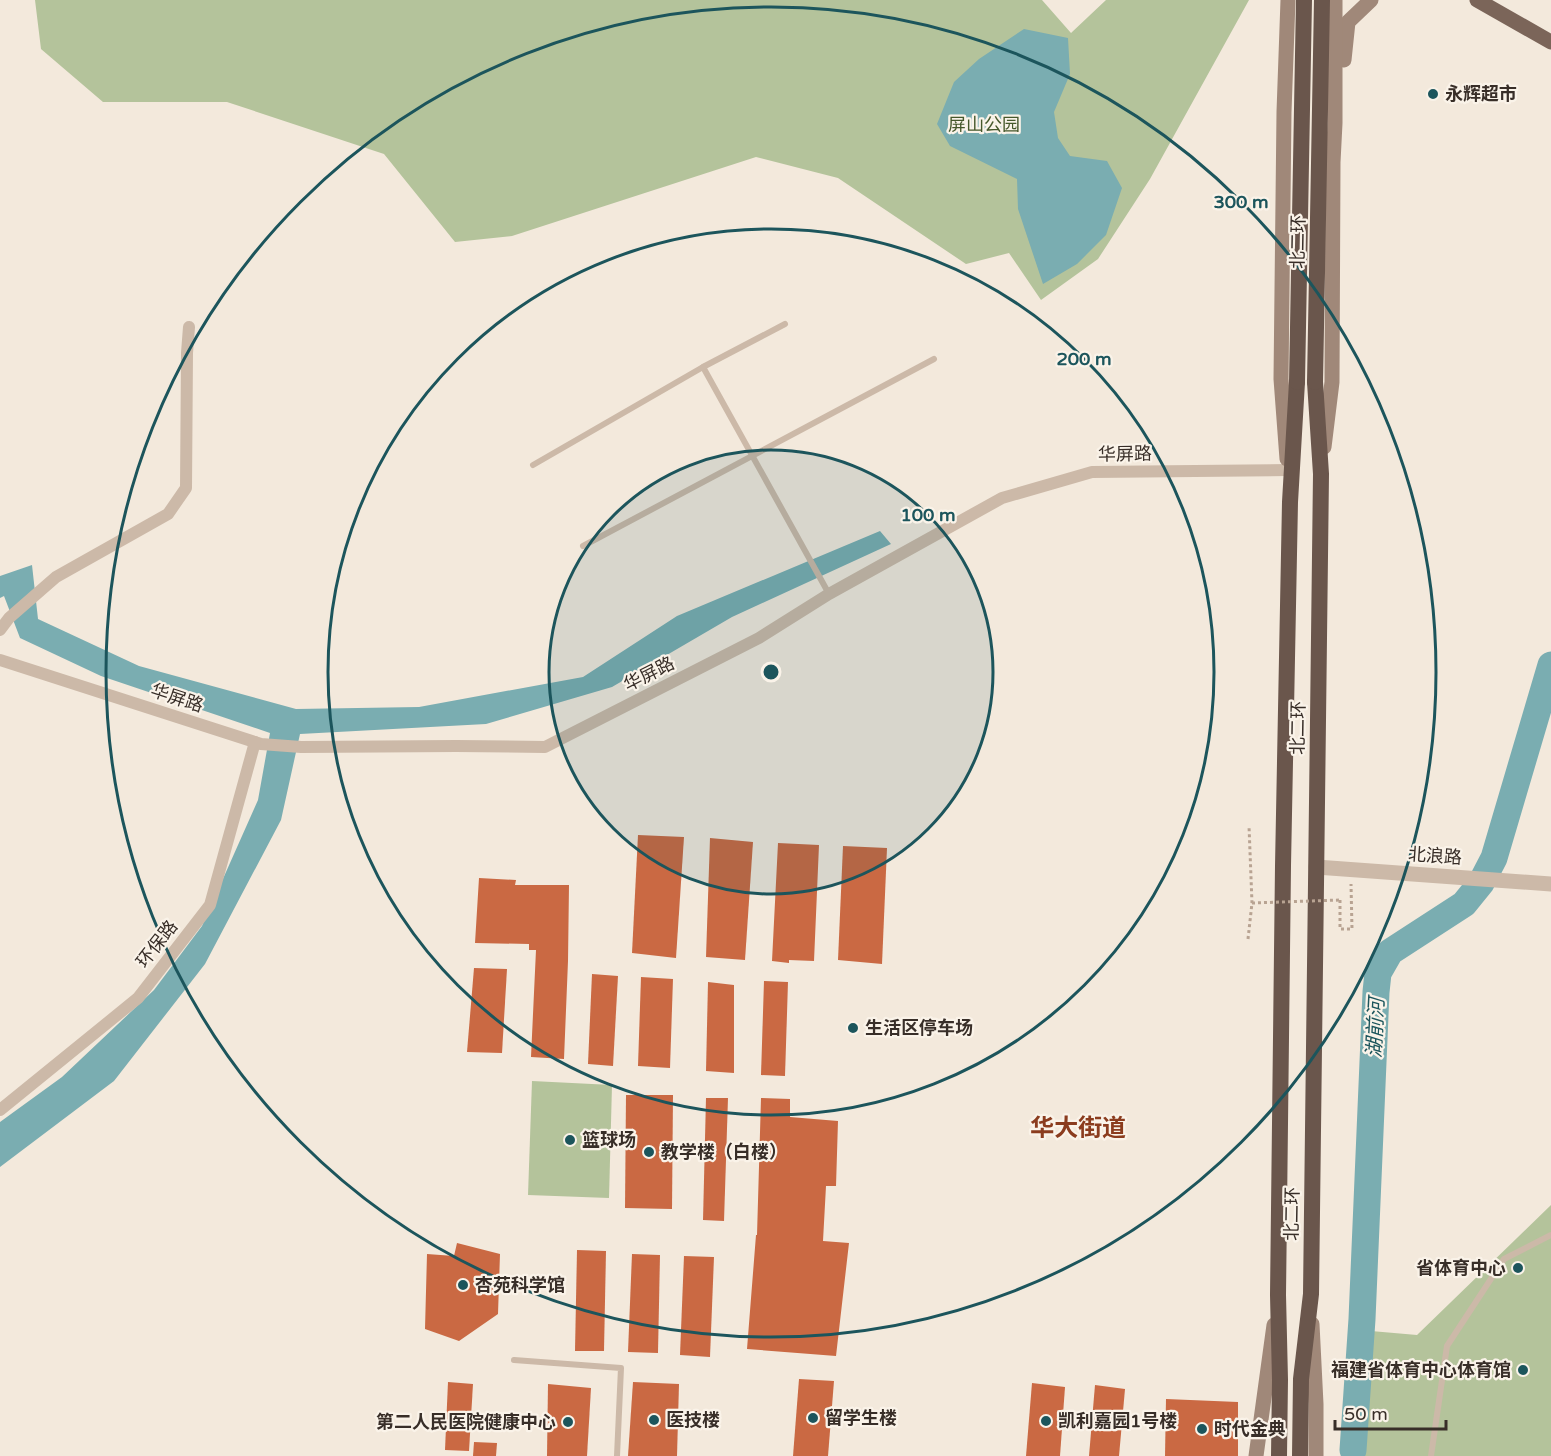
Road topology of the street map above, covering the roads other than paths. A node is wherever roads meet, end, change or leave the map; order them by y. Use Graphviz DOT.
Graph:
graph roads {
  1 [pos="1288,0"];
  2 [pos="1304,0"];
  3 [pos="1322,0"];
  4 [pos="1335,0"];
  5 [pos="1371,0"];
  6 [pos="1468,0"];
  7 [pos="1482,3"];
  8 [pos="1551,42"];
  9 [pos="1286,74"];
  10 [pos="1335,75"];
  11 [pos="1333,162"];
  12 [pos="784,324"];
  13 [pos="189,327"];
  14 [pos="934,359"];
  15 [pos="703,367"];
  16 [pos="753,456"];
  17 [pos="533,465"];
  18 [pos="1288,470"];
  19 [pos="1321,474"];
  20 [pos="1290,502"];
  21 [pos="584,546"];
  22 [pos="829,594"];
  23 [pos="0,630"];
  24 [pos="0,660"];
  25 [pos="258,743"];
  26 [pos="1316,867"];
  27 [pos="1551,884"];
  28 [pos="0,1110"];
  29 [pos="1551,1235"];
  30 [pos="1311,1294"];
  31 [pos="1278,1295"];
  32 [pos="514,1360"];
  33 [pos="617,1456"];
  34 [pos="1256,1456"];
  35 [pos="1279,1456"];
  36 [pos="1300,1456"];
  37 [pos="1316,1456"];
  38 [pos="1431,1456"];
  1 -- 9 [label="main road"];
  2 -- 20 [label="highway, 北二环, bridge"];
  3 -- 19 [label="highway, 北二环, bridge"];
  4 -- 10 [label="main road"];
  5 -- 11 [label="main road"];
  6 -- 7 [label="main road"];
  7 -- 8 [label="main road"];
  9 -- 10 [label="main road"];
  9 -- 18 [label="main road"];
  10 -- 11 [label="main road"];
  11 -- 19 [label="main road"];
  12 -- 15 [label="lane"];
  13 -- 23 [label="street"];
  14 -- 16 [label="lane"];
  15 -- 16 [label="lane"];
  15 -- 17 [label="lane"];
  16 -- 21 [label="lane"];
  16 -- 22 [label="lane"];
  18 -- 20 [label="main road"];
  18 -- 22 [label="street, 华屏路"];
  19 -- 26 [label="highway, 北二环"];
  20 -- 31 [label="highway, 北二环"];
  22 -- 25 [label="street, 华屏路"];
  24 -- 25 [label="street, 华屏路"];
  25 -- 28 [label="street, 环保路"];
  26 -- 27 [label="street, 北浪路"];
  26 -- 30 [label="highway, 北二环"];
  29 -- 38 [label="lane"];
  30 -- 36 [label="highway, 北二环"];
  30 -- 37 [label="main road"];
  31 -- 34 [label="main road"];
  31 -- 35 [label="highway, 北二环"];
  32 -- 33 [label="lane"];
}
